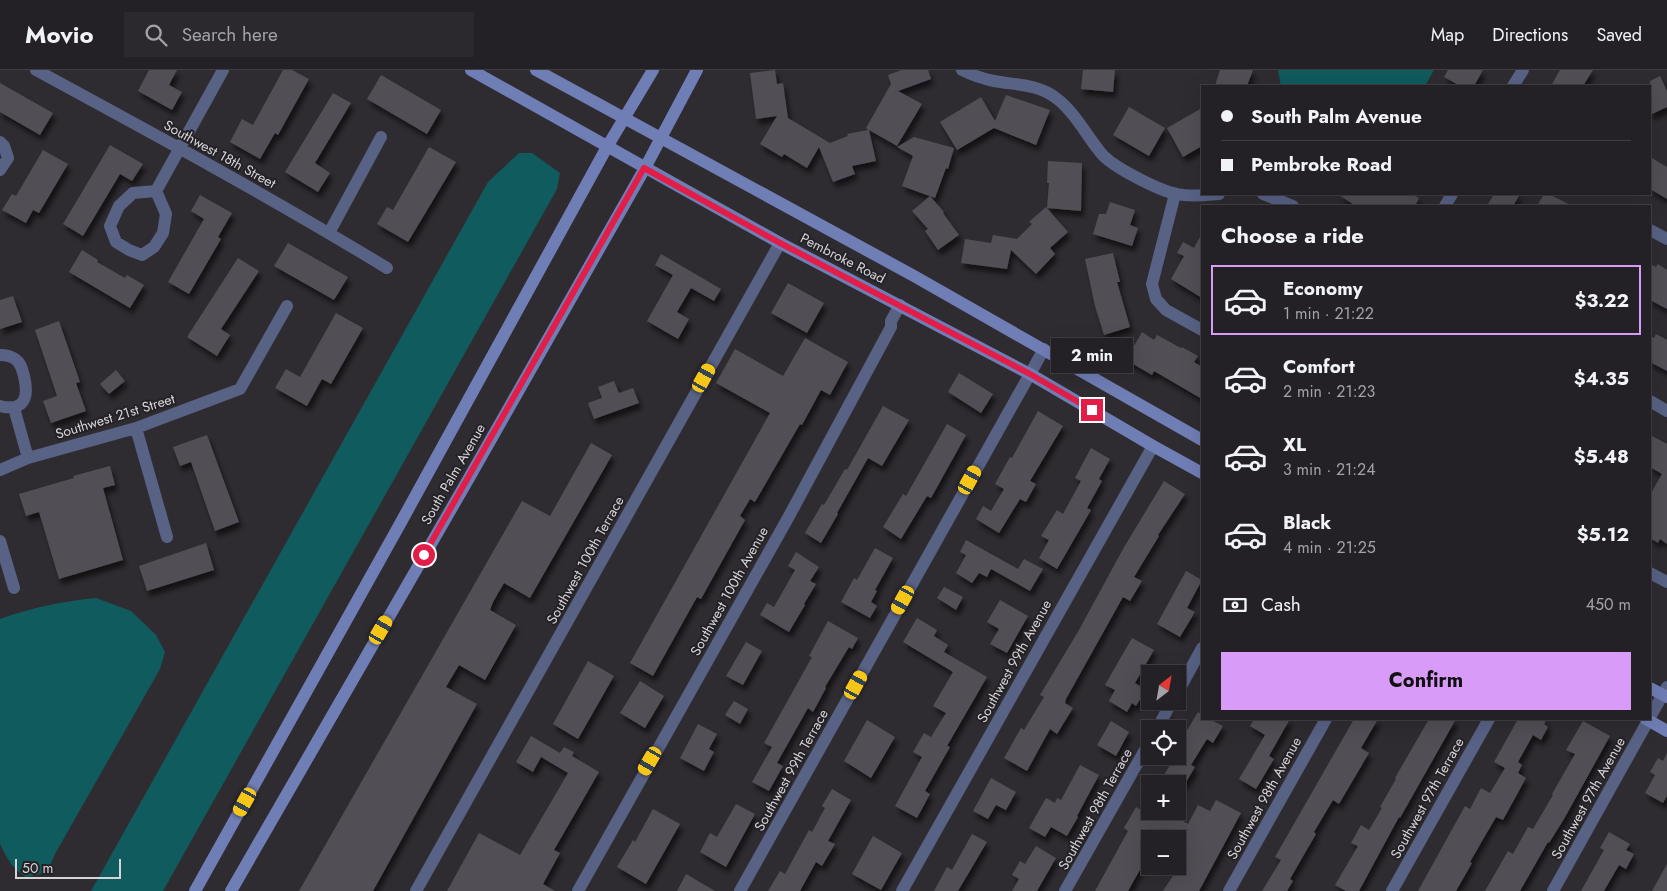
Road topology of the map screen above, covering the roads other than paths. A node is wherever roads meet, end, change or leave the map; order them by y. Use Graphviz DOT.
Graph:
graph roads {
  1 [pos="36,70"];
  2 [pos="223,70"];
  3 [pos="471,70"];
  4 [pos="536,70"];
  5 [pos="653,70"];
  6 [pos="697,70"];
  7 [pos="962,70"];
  8 [pos="1523,70"];
  9 [pos="1515,85"];
  10 [pos="625,119"];
  11 [pos="381,137"];
  12 [pos="661,139"];
  13 [pos="0,142"];
  14 [pos="607,147"];
  15 [pos="180,148"];
  16 [pos="644,168"];
  17 [pos="0,170"];
  18 [pos="156,191"];
  19 [pos="1175,194"];
  20 [pos="1204,195"];
  21 [pos="1266,195"];
  22 [pos="1291,205"];
  23 [pos="1651,231"];
  24 [pos="329,233"];
  25 [pos="1667,239"];
  26 [pos="780,243"];
  27 [pos="387,268"];
  28 [pos="900,305"];
  29 [pos="287,306"];
  30 [pos="1201,329"];
  31 [pos="1044,349"];
  32 [pos="0,355"];
  33 [pos="1030,374"];
  34 [pos="1651,402"];
  35 [pos="0,406"];
  36 [pos="14,408"];
  37 [pos="1667,411"];
  38 [pos="136,428"];
  39 [pos="1201,439"];
  40 [pos="1153,446"];
  41 [pos="28,458"];
  42 [pos="0,470"];
  43 [pos="1201,472"];
  44 [pos="167,537"];
  45 [pos="0,541"];
  46 [pos="1651,574"];
  47 [pos="1667,582"];
  48 [pos="14,588"];
  49 [pos="1201,650"];
  50 [pos="1186,677"];
  51 [pos="1651,688"];
  52 [pos="1665,693"];
  53 [pos="1651,714"];
  54 [pos="1325,720"];
  55 [pos="1488,720"];
  56 [pos="1647,720"];
  57 [pos="1650,720"];
  58 [pos="1667,731"];
  59 [pos="1141,757"];
  60 [pos="195,891"];
  61 [pos="231,891"];
  62 [pos="416,891"];
  63 [pos="578,891"];
  64 [pos="740,891"];
  65 [pos="902,891"];
  66 [pos="1065,891"];
  67 [pos="1229,891"];
  68 [pos="1392,891"];
  69 [pos="1553,891"];
  1 -- 15 [label="street, Southwest 18th Street"];
  2 -- 15 [label="street"];
  3 -- 14 [label="main road, Pembroke Road"];
  4 -- 10 [label="main road, Pembroke Road"];
  5 -- 10 [label="main road, South Palm Avenue"];
  6 -- 12 [label="main road, South Palm Avenue"];
  7 -- 19 [label="street"];
  8 -- 9 [label="street"];
  10 -- 12 [label="main road, Pembroke Road"];
  10 -- 14 [label="main road, South Palm Avenue"];
  11 -- 24 [label="street"];
  12 -- 16 [label="main road, South Palm Avenue"];
  12 -- 31 [label="main road, Pembroke Road"];
  13 -- 17 [label="street"];
  14 -- 16 [label="main road, Pembroke Road"];
  14 -- 60 [label="main road, South Palm Avenue"];
  15 -- 18 [label="street"];
  15 -- 24 [label="street, Southwest 18th Street"];
  16 -- 26 [label="main road, Pembroke Road"];
  16 -- 61 [label="main road, South Palm Avenue"];
  18 -- 18 [label="street"];
  19 -- 20 [label="street"];
  19 -- 30 [label="street"];
  21 -- 22 [label="street"];
  23 -- 25 [label="street"];
  24 -- 27 [label="street, Southwest 18th Street"];
  26 -- 28 [label="main road, Pembroke Road"];
  26 -- 62 [label="street, Southwest 100th Terrace"];
  28 -- 33 [label="main road, Pembroke Road"];
  28 -- 63 [label="street, Southwest 100th Avenue"];
  29 -- 38 [label="street, Southwest 21st Street"];
  31 -- 33 [label="street, Southwest 99th Terrace"];
  31 -- 39 [label="main road, Pembroke Road"];
  32 -- 36 [label="street"];
  33 -- 40 [label="main road, Pembroke Road"];
  33 -- 64 [label="street, Southwest 99th Terrace"];
  34 -- 37 [label="street"];
  35 -- 36 [label="street"];
  36 -- 41 [label="street"];
  38 -- 41 [label="street, Southwest 21st Street"];
  38 -- 44 [label="street"];
  40 -- 43 [label="main road, Pembroke Road"];
  40 -- 65 [label="street, Southwest 99th Avenue"];
  41 -- 42 [label="street, Southwest 21st Street"];
  45 -- 48 [label="street"];
  46 -- 47 [label="street"];
  49 -- 50 [label="street"];
  51 -- 52 [label="main road"];
  52 -- 53 [label="street, Southwest 97th Avenue"];
  54 -- 67 [label="street, Southwest 98th Avenue"];
  55 -- 68 [label="street, Southwest 97th Terrace"];
  56 -- 69 [label="street, Southwest 97th Avenue"];
  57 -- 58 [label="main road"];
  59 -- 66 [label="street, Southwest 98th Terrace"];
}
